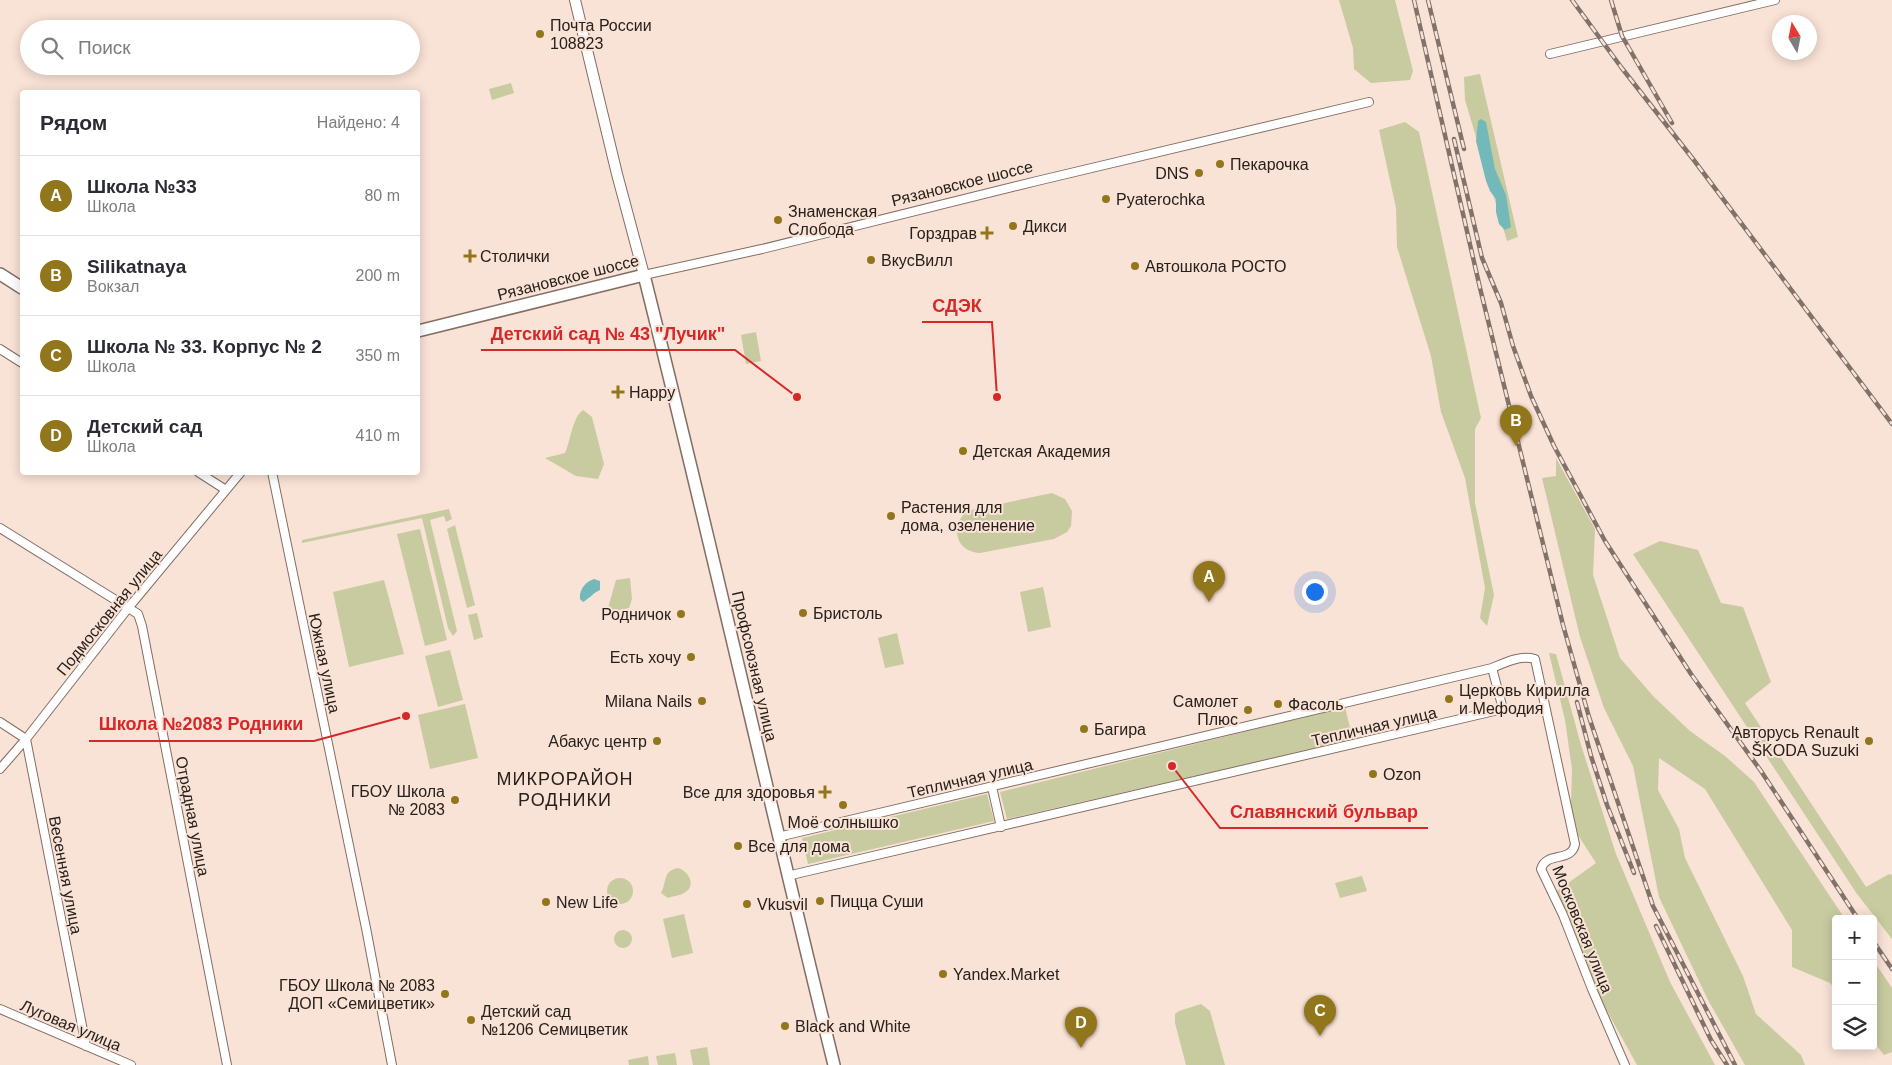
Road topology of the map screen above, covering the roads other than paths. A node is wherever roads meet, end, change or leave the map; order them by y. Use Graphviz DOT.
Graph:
graph roads {
  1 [pos="575,0"];
  2 [pos="1775,0"];
  3 [pos="1550,54"];
  4 [pos="1369,102"];
  5 [pos="0,274"];
  6 [pos="644,275"];
  7 [pos="20,287"];
  8 [pos="420,331"];
  9 [pos="0,349"];
  10 [pos="20,362"];
  11 [pos="203,475"];
  12 [pos="238,475"];
  13 [pos="273,475"];
  14 [pos="226,490"];
  15 [pos="0,528"];
  16 [pos="129,607"];
  17 [pos="1492,668"];
  18 [pos="0,722"];
  19 [pos="26,739"];
  20 [pos="0,769"];
  21 [pos="992,787"];
  22 [pos="1002,826"];
  23 [pos="778,837"];
  24 [pos="787,876"];
  25 [pos="0,1009"];
  26 [pos="86,1046"];
  27 [pos="131,1065"];
  28 [pos="227,1065"];
  29 [pos="392,1065"];
  30 [pos="834,1065"];
  31 [pos="1625,1065"];
  1 -- 6 [label="street"];
  2 -- 3 [label="street"];
  4 -- 6 [label="street, Рязановское шоссе"];
  5 -- 7 [label="main road"];
  6 -- 8 [label="main road, Рязановское шоссе"];
  6 -- 23 [label="main road, Профсоюзная улица"];
  9 -- 10 [label="street"];
  11 -- 14 [label="street"];
  12 -- 14 [label="street, Подмосковная улица"];
  13 -- 29 [label="street, Южная улица"];
  14 -- 16 [label="street, Подмосковная улица"];
  15 -- 16 [label="street, Отрадная улица"];
  16 -- 19 [label="street, Подмосковная улица"];
  16 -- 28 [label="street, Отрадная улица"];
  17 -- 21 [label="street, Тепличная улица"];
  17 -- 22 [label="street, Тепличная улица"];
  17 -- 31 [label="street, Московская улица"];
  18 -- 19 [label="street"];
  19 -- 20 [label="street, Подмосковная улица"];
  19 -- 26 [label="street, Весенняя улица"];
  21 -- 22 [label="street"];
  21 -- 23 [label="street, Тепличная улица"];
  22 -- 24 [label="street, Тепличная улица"];
  23 -- 24 [label="main road, Профсоюзная улица"];
  24 -- 30 [label="main road, Профсоюзная улица"];
  25 -- 26 [label="street, Луговая улица"];
  26 -- 27 [label="street, Луговая улица"];
}
